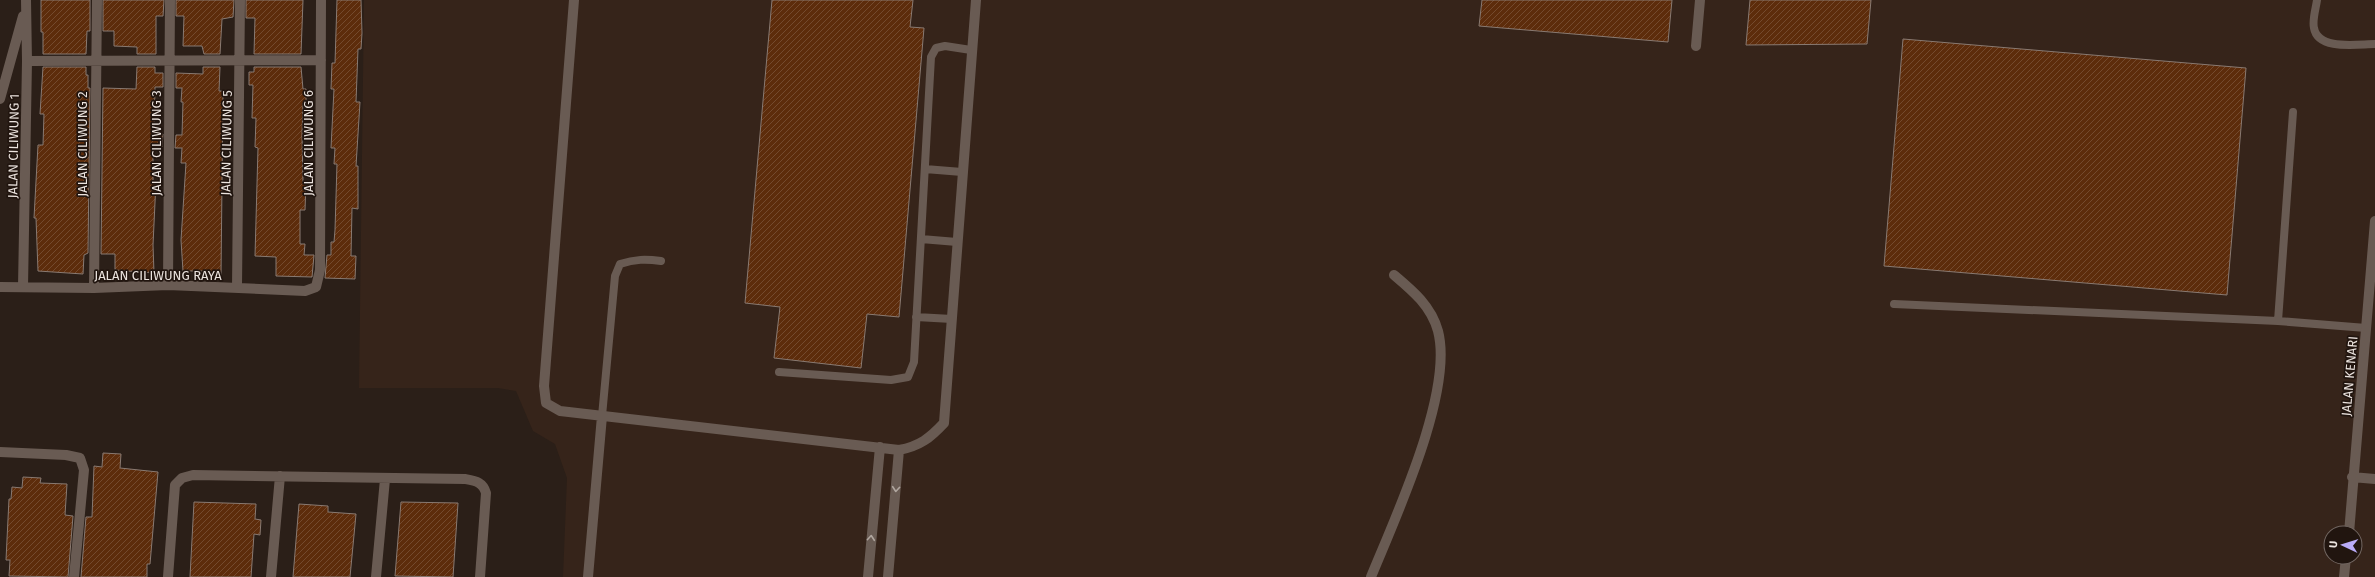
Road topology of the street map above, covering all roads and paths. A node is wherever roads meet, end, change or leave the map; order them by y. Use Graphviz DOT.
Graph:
graph roads {
  1 [pos="97,0"];
  2 [pos="170,0"];
  3 [pos="240,0"];
  4 [pos="321,0"];
  5 [pos="574,0"];
  6 [pos="976,0"];
  7 [pos="1700,0"];
  8 [pos="2317,0"];
  9 [pos="26,2"];
  10 [pos="2375,44"];
  11 [pos="1696,46"];
  12 [pos="971,50"];
  13 [pos="240,59"];
  14 [pos="96,60"];
  15 [pos="170,60"];
  16 [pos="321,60"];
  17 [pos="27,61"];
  18 [pos="0,99"];
  19 [pos="2293,112"];
  20 [pos="925,169"];
  21 [pos="962,172"];
  22 [pos="2375,221"];
  23 [pos="921,239"];
  24 [pos="957,242"];
  25 [pos="661,261"];
  26 [pos="1394,275"];
  27 [pos="168,285"];
  28 [pos="0,287"];
  29 [pos="23,287"];
  30 [pos="237,287"];
  31 [pos="316,287"];
  32 [pos="94,288"];
  33 [pos="1894,304"];
  34 [pos="916,317"];
  35 [pos="952,319"];
  36 [pos="2278,321"];
  37 [pos="2366,328"];
  38 [pos="779,372"];
  39 [pos="602,416"];
  40 [pos="880,447"];
  41 [pos="899,450"];
  42 [pos="0,452"];
  43 [pos="280,476"];
  44 [pos="2352,477"];
  45 [pos="385,479"];
  46 [pos="2375,479"];
  47 [pos="2350,525"];
  48 [pos="2345,565"];
  49 [pos="74,577"];
  50 [pos="168,577"];
  51 [pos="271,577"];
  52 [pos="376,577"];
  53 [pos="480,577"];
  54 [pos="588,577"];
  55 [pos="868,577"];
  56 [pos="888,577"];
  57 [pos="1371,577"];
  58 [pos="2344,577"];
  1 -- 14 [label="street, JALAN CILIWUNG 2"];
  2 -- 15 [label="street, JALAN CILIWUNG 3"];
  3 -- 13 [label="street, JALAN CILIWUNG 5"];
  4 -- 16 [label="street, JALAN CILIWUNG 6"];
  5 -- 39 [label="street"];
  6 -- 12 [label="street"];
  7 -- 11 [label="street"];
  8 -- 10 [label="lane"];
  9 -- 17 [label="street, JALAN CILIWUNG 1"];
  9 -- 18 [label="street, JALAN CILIWUNG 1"];
  12 -- 20 [label="lane"];
  12 -- 21 [label="street"];
  13 -- 15 [label="street"];
  13 -- 16 [label="street"];
  13 -- 30 [label="street, JALAN CILIWUNG 5"];
  14 -- 15 [label="street"];
  14 -- 17 [label="street"];
  14 -- 32 [label="street, JALAN CILIWUNG 2"];
  15 -- 27 [label="street, JALAN CILIWUNG 3"];
  16 -- 31 [label="street, JALAN CILIWUNG 6"];
  17 -- 29 [label="street, JALAN CILIWUNG 1"];
  19 -- 36 [label="lane"];
  20 -- 21 [label="lane"];
  20 -- 23 [label="lane"];
  21 -- 24 [label="street"];
  22 -- 37 [label="street, JALAN KENARI"];
  23 -- 24 [label="lane"];
  23 -- 34 [label="lane"];
  24 -- 35 [label="street"];
  25 -- 39 [label="lane"];
  26 -- 57 [label="street"];
  27 -- 30 [label="street, JALAN CILIWUNG RAYA"];
  27 -- 32 [label="street, JALAN CILIWUNG RAYA"];
  28 -- 29 [label="street, JALAN CILIWUNG RAYA"];
  29 -- 32 [label="street, JALAN CILIWUNG RAYA"];
  30 -- 31 [label="street, JALAN CILIWUNG RAYA"];
  33 -- 36 [label="lane"];
  34 -- 35 [label="lane"];
  34 -- 38 [label="lane"];
  35 -- 41 [label="street"];
  36 -- 37 [label="lane"];
  37 -- 44 [label="street, JALAN KENARI"];
  39 -- 40 [label="street"];
  39 -- 54 [label="street"];
  40 -- 41 [label="street"];
  55 -- 40 [label="street, one-way"];
  41 -- 56 [label="street, one-way"];
  42 -- 49 [label="street"];
  43 -- 45 [label="street"];
  43 -- 50 [label="street"];
  43 -- 51 [label="street"];
  44 -- 46 [label="street"];
  44 -- 47 [label="street, JALAN KENARI"];
  45 -- 52 [label="street"];
  45 -- 53 [label="street"];
  48 -- 58 [label="street"];
}
